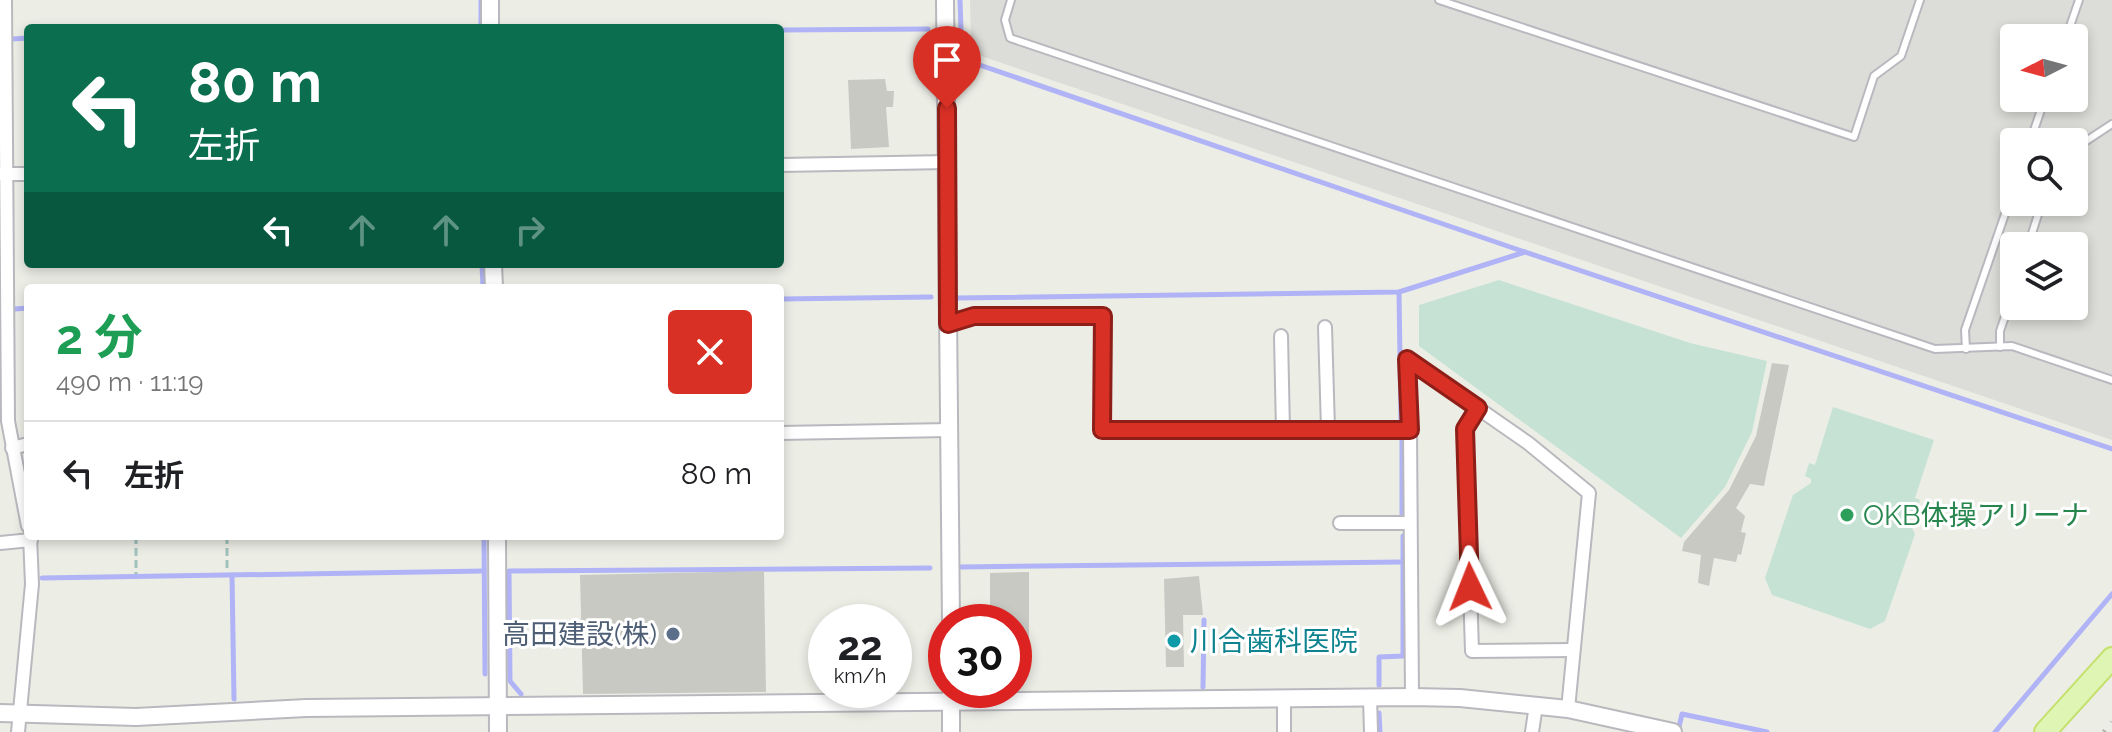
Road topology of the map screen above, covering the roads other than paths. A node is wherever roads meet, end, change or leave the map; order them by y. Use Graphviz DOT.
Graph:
graph roads {
  1 [pos="5,0"];
  2 [pos="490,0"];
  3 [pos="945,0"];
  4 [pos="1011,0"];
  5 [pos="1439,0"];
  6 [pos="1920,0"];
  7 [pos="2079,0"];
  8 [pos="1464,4"];
  9 [pos="490,24"];
  10 [pos="2071,24"];
  11 [pos="2112,124"];
  12 [pos="2088,140"];
  13 [pos="948,162"];
  14 [pos="784,165"];
  15 [pos="3,174"];
  16 [pos="24,174"];
  17 [pos="2004,216"];
  18 [pos="2004,320"];
  19 [pos="948,324"];
  20 [pos="1325,327"];
  21 [pos="1281,336"];
  22 [pos="4,339"];
  23 [pos="2000,347"];
  24 [pos="1966,349"];
  25 [pos="2112,380"];
  26 [pos="1478,408"];
  27 [pos="1328,429"];
  28 [pos="949,430"];
  29 [pos="1410,430"];
  30 [pos="1283,431"];
  31 [pos="784,433"];
  32 [pos="24,445"];
  33 [pos="12,448"];
  34 [pos="24,506"];
  35 [pos="1340,523"];
  36 [pos="1410,523"];
  37 [pos="24,539"];
  38 [pos="30,540"];
  39 [pos="497,540"];
  40 [pos="0,543"];
  41 [pos="951,604"];
  42 [pos="1573,650"];
  43 [pos="2112,658"];
  44 [pos="928,696"];
  45 [pos="1032,696"];
  46 [pos="1370,697"];
  47 [pos="1412,697"];
  48 [pos="1284,698"];
  49 [pos="498,705"];
  50 [pos="1536,705"];
  51 [pos="951,708"];
  52 [pos="1568,709"];
  53 [pos="0,713"];
  54 [pos="18,713"];
  55 [pos="18,732"];
  56 [pos="498,732"];
  57 [pos="951,732"];
  58 [pos="1284,732"];
  59 [pos="1371,732"];
  60 [pos="1532,732"];
  61 [pos="1673,732"];
  62 [pos="2045,732"];
  1 -- 15 [label="street"];
  2 -- 9 [label="street"];
  3 -- 13 [label="street"];
  4 -- 24 [label="lane"];
  5 -- 8 [label="lane"];
  6 -- 8 [label="lane"];
  7 -- 10 [label="lane"];
  11 -- 12 [label="lane"];
  13 -- 14 [label="street"];
  13 -- 19 [label="street"];
  15 -- 16 [label="street"];
  15 -- 22 [label="street"];
  17 -- 24 [label="lane"];
  18 -- 23 [label="lane"];
  19 -- 28 [label="street"];
  19 -- 30 [label="street"];
  20 -- 27 [label="street"];
  21 -- 30 [label="street"];
  22 -- 33 [label="street"];
  23 -- 24 [label="lane"];
  23 -- 25 [label="lane"];
  26 -- 29 [label="street"];
  26 -- 42 [label="street"];
  26 -- 42 [label="street"];
  27 -- 29 [label="street"];
  27 -- 30 [label="street"];
  28 -- 31 [label="street"];
  28 -- 41 [label="street"];
  29 -- 36 [label="street"];
  32 -- 33 [label="street"];
  33 -- 34 [label="street"];
  35 -- 36 [label="street"];
  36 -- 47 [label="street"];
  37 -- 40 [label="street"];
  38 -- 54 [label="street"];
  39 -- 49 [label="street"];
  42 -- 52 [label="street"];
  43 -- 62 [label="main road"];
  44 -- 49 [label="street"];
  45 -- 48 [label="street"];
  46 -- 47 [label="street"];
  46 -- 48 [label="street"];
  46 -- 59 [label="street"];
  47 -- 50 [label="street"];
  48 -- 58 [label="street"];
  49 -- 54 [label="street"];
  49 -- 56 [label="street"];
  50 -- 52 [label="street"];
  50 -- 60 [label="street"];
  51 -- 57 [label="street"];
  52 -- 61 [label="street"];
  53 -- 54 [label="street"];
  54 -- 55 [label="street"];
}
